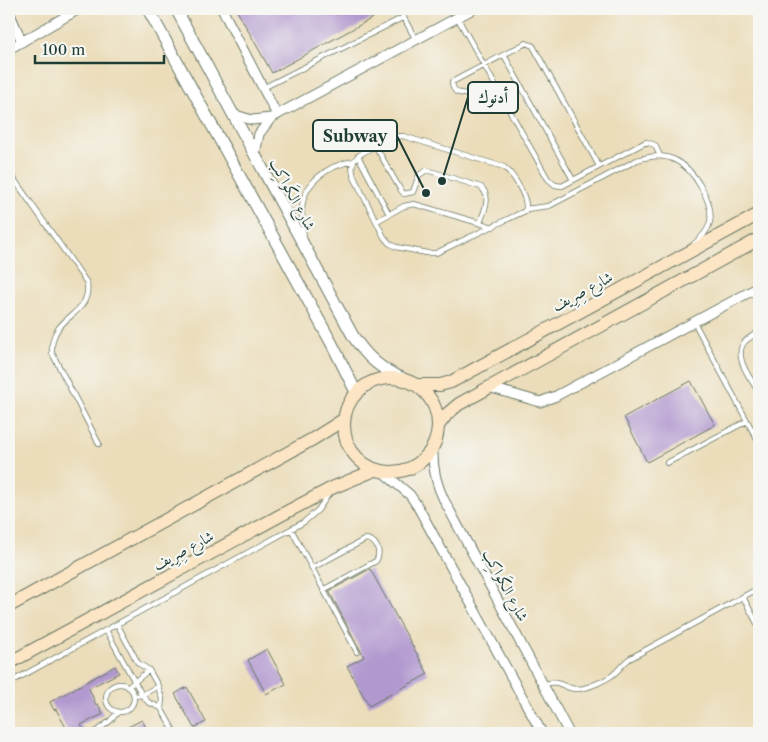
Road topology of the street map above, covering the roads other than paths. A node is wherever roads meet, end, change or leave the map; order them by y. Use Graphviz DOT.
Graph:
graph roads {
  1 [pos="79,9"];
  2 [pos="176,9"];
  3 [pos="222,9"];
  4 [pos="399,9"];
  5 [pos="473,9"];
  6 [pos="147,10"];
  7 [pos="9,12"];
  8 [pos="404,17"];
  9 [pos="457,17"];
  10 [pos="416,40"];
  11 [pos="22,42"];
  12 [pos="9,49"];
  13 [pos="504,55"];
  14 [pos="484,65"];
  15 [pos="263,88"];
  16 [pos="505,101"];
  17 [pos="232,114"];
  18 [pos="274,117"];
  19 [pos="376,146"];
  20 [pos="255,154"];
  21 [pos="358,156"];
  22 [pos="660,156"];
  23 [pos="354,161"];
  24 [pos="599,166"];
  25 [pos="9,172"];
  26 [pos="573,180"];
  27 [pos="526,209"];
  28 [pos="390,214"];
  29 [pos="759,214"];
  30 [pos="377,221"];
  31 [pos="480,223"];
  32 [pos="493,227"];
  33 [pos="759,239"];
  34 [pos="305,247"];
  35 [pos="676,259"];
  36 [pos="759,287"];
  37 [pos="694,322"];
  38 [pos="759,332"];
  39 [pos="402,378"];
  40 [pos="416,385"];
  41 [pos="488,387"];
  42 [pos="356,392"];
  43 [pos="759,393"];
  44 [pos="343,420"];
  45 [pos="748,420"];
  46 [pos="438,426"];
  47 [pos="759,443"];
  48 [pos="99,444"];
  49 [pos="433,446"];
  50 [pos="667,463"];
  51 [pos="379,471"];
  52 [pos="332,488"];
  53 [pos="292,528"];
  54 [pos="312,568"];
  55 [pos="759,588"];
  56 [pos="323,590"];
  57 [pos="743,597"];
  58 [pos="9,606"];
  59 [pos="117,624"];
  60 [pos="759,627"];
  61 [pos="106,630"];
  62 [pos="357,652"];
  63 [pos="9,663"];
  64 [pos="149,670"];
  65 [pos="134,681"];
  66 [pos="9,684"];
  67 [pos="543,685"];
  68 [pos="158,686"];
  69 [pos="128,687"];
  70 [pos="142,695"];
  71 [pos="134,696"];
  72 [pos="161,708"];
  73 [pos="118,712"];
  74 [pos="94,733"];
  75 [pos="175,733"];
  76 [pos="542,733"];
  77 [pos="569,733"];
  1 -- 11 [label="street"];
  2 -- 17 [label="street, شارع الكَواكِب"];
  3 -- 15 [label="street"];
  4 -- 8 [label="lane"];
  5 -- 9 [label="street"];
  6 -- 42 [label="street"];
  7 -- 11 [label="street"];
  8 -- 10 [label="lane"];
  8 -- 15 [label="lane"];
  9 -- 10 [label="street"];
  9 -- 14 [label="lane"];
  10 -- 18 [label="street"];
  11 -- 12 [label="street"];
  13 -- 14 [label="lane"];
  13 -- 24 [label="lane"];
  13 -- 26 [label="lane"];
  14 -- 16 [label="lane"];
  14 -- 16 [label="lane"];
  15 -- 18 [label="street"];
  16 -- 26 [label="lane"];
  17 -- 18 [label="street"];
  17 -- 20 [label="street, شارع الكَواكِب"];
  18 -- 20 [label="street"];
  19 -- 21 [label="lane"];
  19 -- 27 [label="lane"];
  19 -- 31 [label="lane"];
  20 -- 34 [label="street, شارع الكَواكِب"];
  21 -- 23 [label="lane"];
  21 -- 28 [label="lane"];
  22 -- 24 [label="lane"];
  22 -- 27 [label="lane"];
  22 -- 35 [label="lane"];
  23 -- 30 [label="lane"];
  23 -- 34 [label="lane"];
  24 -- 26 [label="lane"];
  25 -- 48 [label="lane"];
  27 -- 32 [label="lane"];
  28 -- 30 [label="lane"];
  28 -- 31 [label="lane"];
  29 -- 35 [label="main road, شارع صِرِيف"];
  30 -- 32 [label="lane"];
  31 -- 32 [label="lane"];
  33 -- 41 [label="main road"];
  34 -- 39 [label="street, شارع الكَواكِب"];
  35 -- 40 [label="main road, شارع صِرِيف"];
  36 -- 37 [label="street"];
  37 -- 41 [label="street"];
  37 -- 45 [label="lane"];
  38 -- 43 [label="lane"];
  39 -- 40 [label="main road"];
  39 -- 42 [label="main road"];
  40 -- 46 [label="main road"];
  41 -- 46 [label="main road"];
  42 -- 44 [label="main road"];
  44 -- 51 [label="main road"];
  44 -- 58 [label="main road"];
  45 -- 47 [label="lane"];
  45 -- 50 [label="lane"];
  46 -- 49 [label="main road"];
  49 -- 51 [label="main road"];
  49 -- 67 [label="street, شارع الكَواكِب"];
  51 -- 52 [label="main road, شارع صِرِيف"];
  51 -- 76 [label="street"];
  52 -- 53 [label="lane"];
  52 -- 63 [label="main road, شارع صِرِيف"];
  53 -- 54 [label="lane"];
  53 -- 59 [label="lane"];
  54 -- 56 [label="lane"];
  54 -- 56 [label="lane"];
  55 -- 57 [label="lane"];
  56 -- 62 [label="lane"];
  57 -- 60 [label="lane"];
  57 -- 67 [label="lane"];
  59 -- 61 [label="lane"];
  59 -- 64 [label="lane"];
  61 -- 65 [label="lane"];
  61 -- 66 [label="lane"];
  64 -- 65 [label="lane"];
  64 -- 68 [label="lane"];
  65 -- 69 [label="lane"];
  65 -- 70 [label="lane"];
  67 -- 77 [label="street, شارع الكَواكِب"];
  68 -- 70 [label="lane"];
  68 -- 72 [label="lane"];
  69 -- 71 [label="lane"];
  69 -- 73 [label="lane"];
  70 -- 71 [label="lane"];
  70 -- 72 [label="lane"];
  71 -- 73 [label="lane"];
  72 -- 75 [label="lane"];
  73 -- 74 [label="lane"];
}
